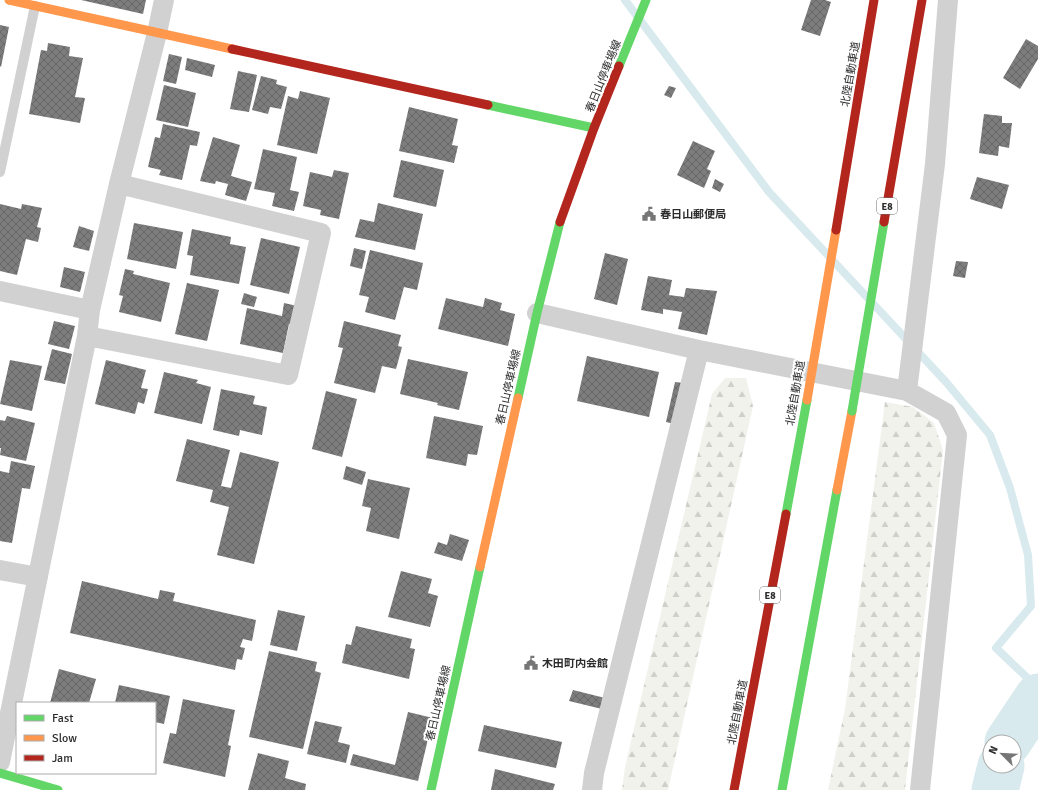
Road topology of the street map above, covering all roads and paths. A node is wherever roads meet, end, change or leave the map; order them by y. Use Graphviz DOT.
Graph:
graph roads {
  1 [pos="9,0"];
  2 [pos="164,0"];
  3 [pos="646,0"];
  4 [pos="874,0"];
  5 [pos="922,0"];
  6 [pos="948,0"];
  7 [pos="35,6"];
  8 [pos="157,33"];
  9 [pos="594,128"];
  10 [pos="0,172"];
  11 [pos="119,184"];
  12 [pos="0,290"];
  13 [pos="90,310"];
  14 [pos="537,313"];
  15 [pos="87,336"];
  16 [pos="698,350"];
  17 [pos="906,391"];
  18 [pos="0,570"];
  19 [pos="38,577"];
  20 [pos="0,762"];
  21 [pos="0,774"];
  22 [pos="58,790"];
  23 [pos="431,790"];
  24 [pos="592,790"];
  25 [pos="734,790"];
  26 [pos="782,790"];
  27 [pos="920,790"];
  1 -- 7 [label="main road"];
  2 -- 8 [label="street"];
  3 -- 9 [label="main road, 春日山停車場線"];
  4 -- 25 [label="main road, 北陸自動車道 / E8, bridge"];
  5 -- 26 [label="main road, E8, bridge"];
  6 -- 17 [label="street"];
  7 -- 8 [label="main road"];
  7 -- 10 [label="lane"];
  8 -- 9 [label="main road"];
  8 -- 11 [label="street"];
  9 -- 14 [label="main road, 春日山停車場線"];
  11 -- 13 [label="street"];
  11 -- 15 [label="street"];
  12 -- 13 [label="street"];
  13 -- 15 [label="street"];
  14 -- 16 [label="street"];
  14 -- 23 [label="main road, 春日山停車場線"];
  15 -- 19 [label="street"];
  16 -- 17 [label="street"];
  16 -- 24 [label="street"];
  17 -- 27 [label="street"];
  18 -- 19 [label="street"];
  19 -- 20 [label="street"];
  21 -- 22 [label="main road"];
}
